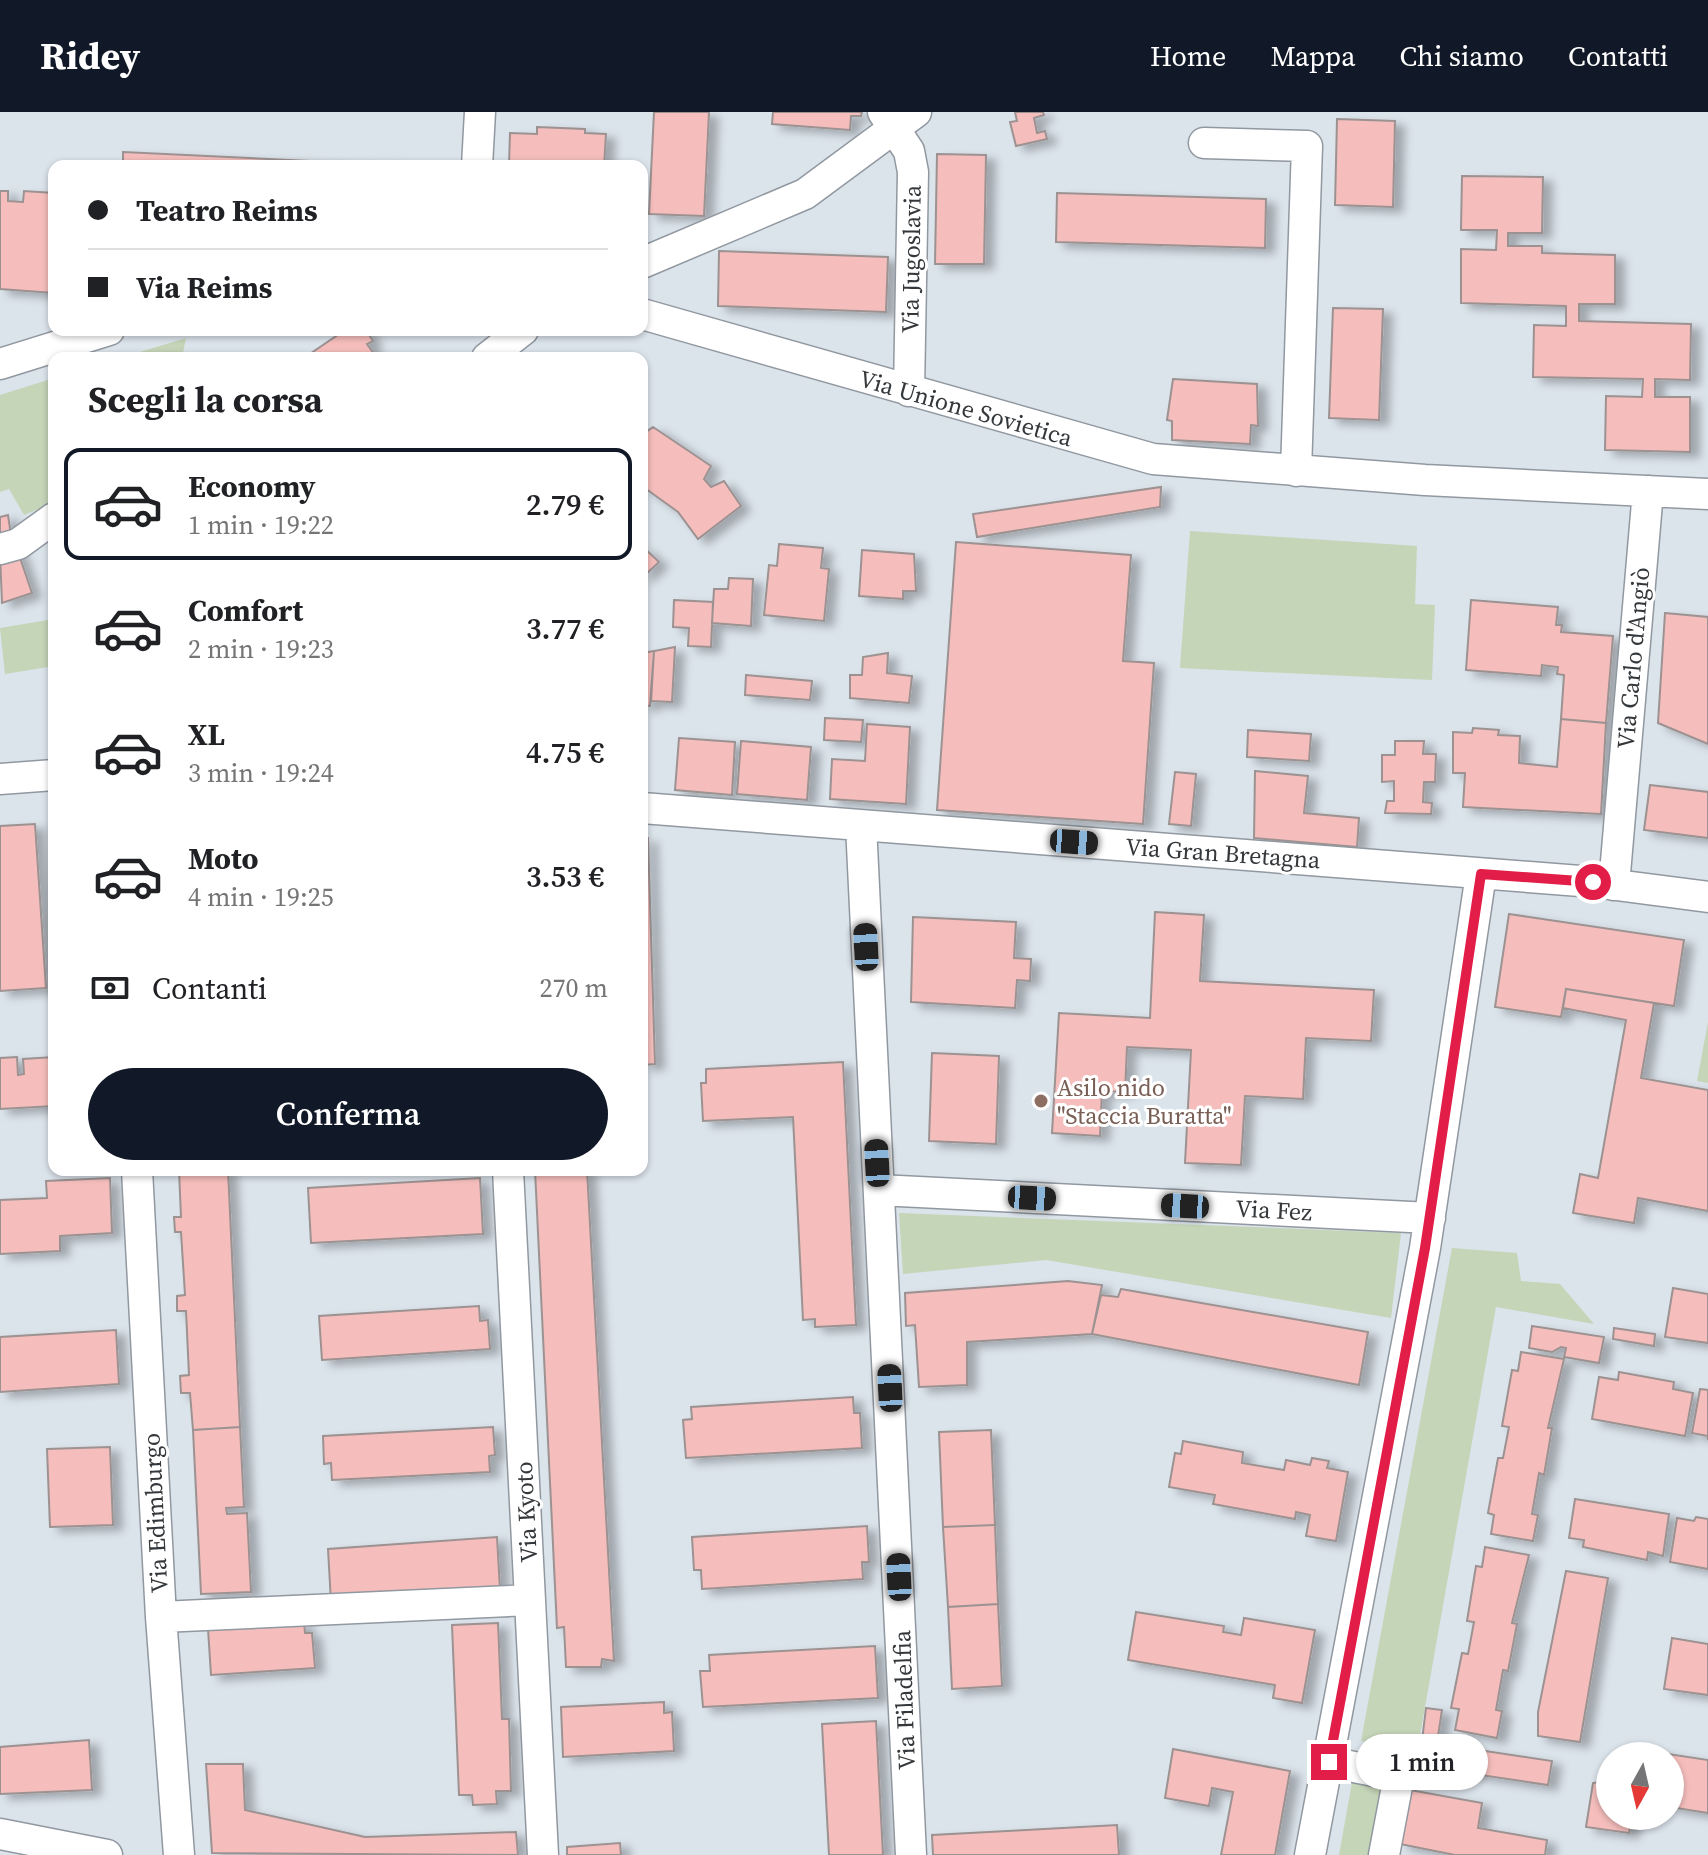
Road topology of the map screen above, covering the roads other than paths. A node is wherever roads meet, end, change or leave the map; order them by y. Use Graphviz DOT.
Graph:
graph roads {
  1 [pos="480,112"];
  2 [pos="898,118"];
  3 [pos="1204,143"];
  4 [pos="477,160"];
  5 [pos="648,260"];
  6 [pos="648,316"];
  7 [pos="90,336"];
  8 [pos="515,336"];
  9 [pos="495,352"];
  10 [pos="0,364"];
  11 [pos="909,391"];
  12 [pos="1296,471"];
  13 [pos="1648,491"];
  14 [pos="1708,494"];
  15 [pos="48,522"];
  16 [pos="0,549"];
  17 [pos="48,775"];
  18 [pos="0,779"];
  19 [pos="648,808"];
  20 [pos="861,825"];
  21 [pos="1481,874"];
  22 [pos="1614,885"];
  23 [pos="1708,897"];
  24 [pos="137,1176"];
  25 [pos="508,1176"];
  26 [pos="879,1190"];
  27 [pos="1430,1218"];
  28 [pos="530,1600"];
  29 [pos="161,1617"];
  30 [pos="1329,1762"];
  31 [pos="0,1834"];
  32 [pos="107,1855"];
  33 [pos="179,1855"];
  34 [pos="543,1855"];
  35 [pos="911,1855"];
  36 [pos="1310,1855"];
  37 [pos="1384,1855"];
  1 -- 4 [label="street"];
  2 -- 5 [label="street"];
  2 -- 11 [label="street, Via Jugoslavia"];
  3 -- 12 [label="street"];
  6 -- 11 [label="street, Via Unione Sovietica"];
  7 -- 10 [label="street"];
  8 -- 9 [label="street"];
  11 -- 12 [label="street, Via Unione Sovietica"];
  12 -- 13 [label="street, Via Unione Sovietica"];
  13 -- 14 [label="street"];
  13 -- 22 [label="street, Via Carlo d'Angiò"];
  15 -- 16 [label="street"];
  17 -- 18 [label="street"];
  19 -- 20 [label="street, Via Gran Bretagna"];
  20 -- 21 [label="street, Via Gran Bretagna"];
  20 -- 26 [label="street, Via Filadelfia"];
  21 -- 22 [label="street, Via Gran Bretagna"];
  21 -- 27 [label="street"];
  22 -- 23 [label="street, Via Gran Bretagna"];
  24 -- 29 [label="street, Via Edimburgo"];
  25 -- 28 [label="street, Via Kyoto"];
  26 -- 27 [label="street, Via Fez"];
  26 -- 35 [label="street, Via Filadelfia"];
  27 -- 30 [label="street"];
  28 -- 29 [label="street"];
  28 -- 34 [label="street, Via Kyoto"];
  29 -- 33 [label="street, Via Edimburgo"];
  30 -- 36 [label="street"];
  30 -- 37 [label="street"];
  31 -- 32 [label="street"];
}
